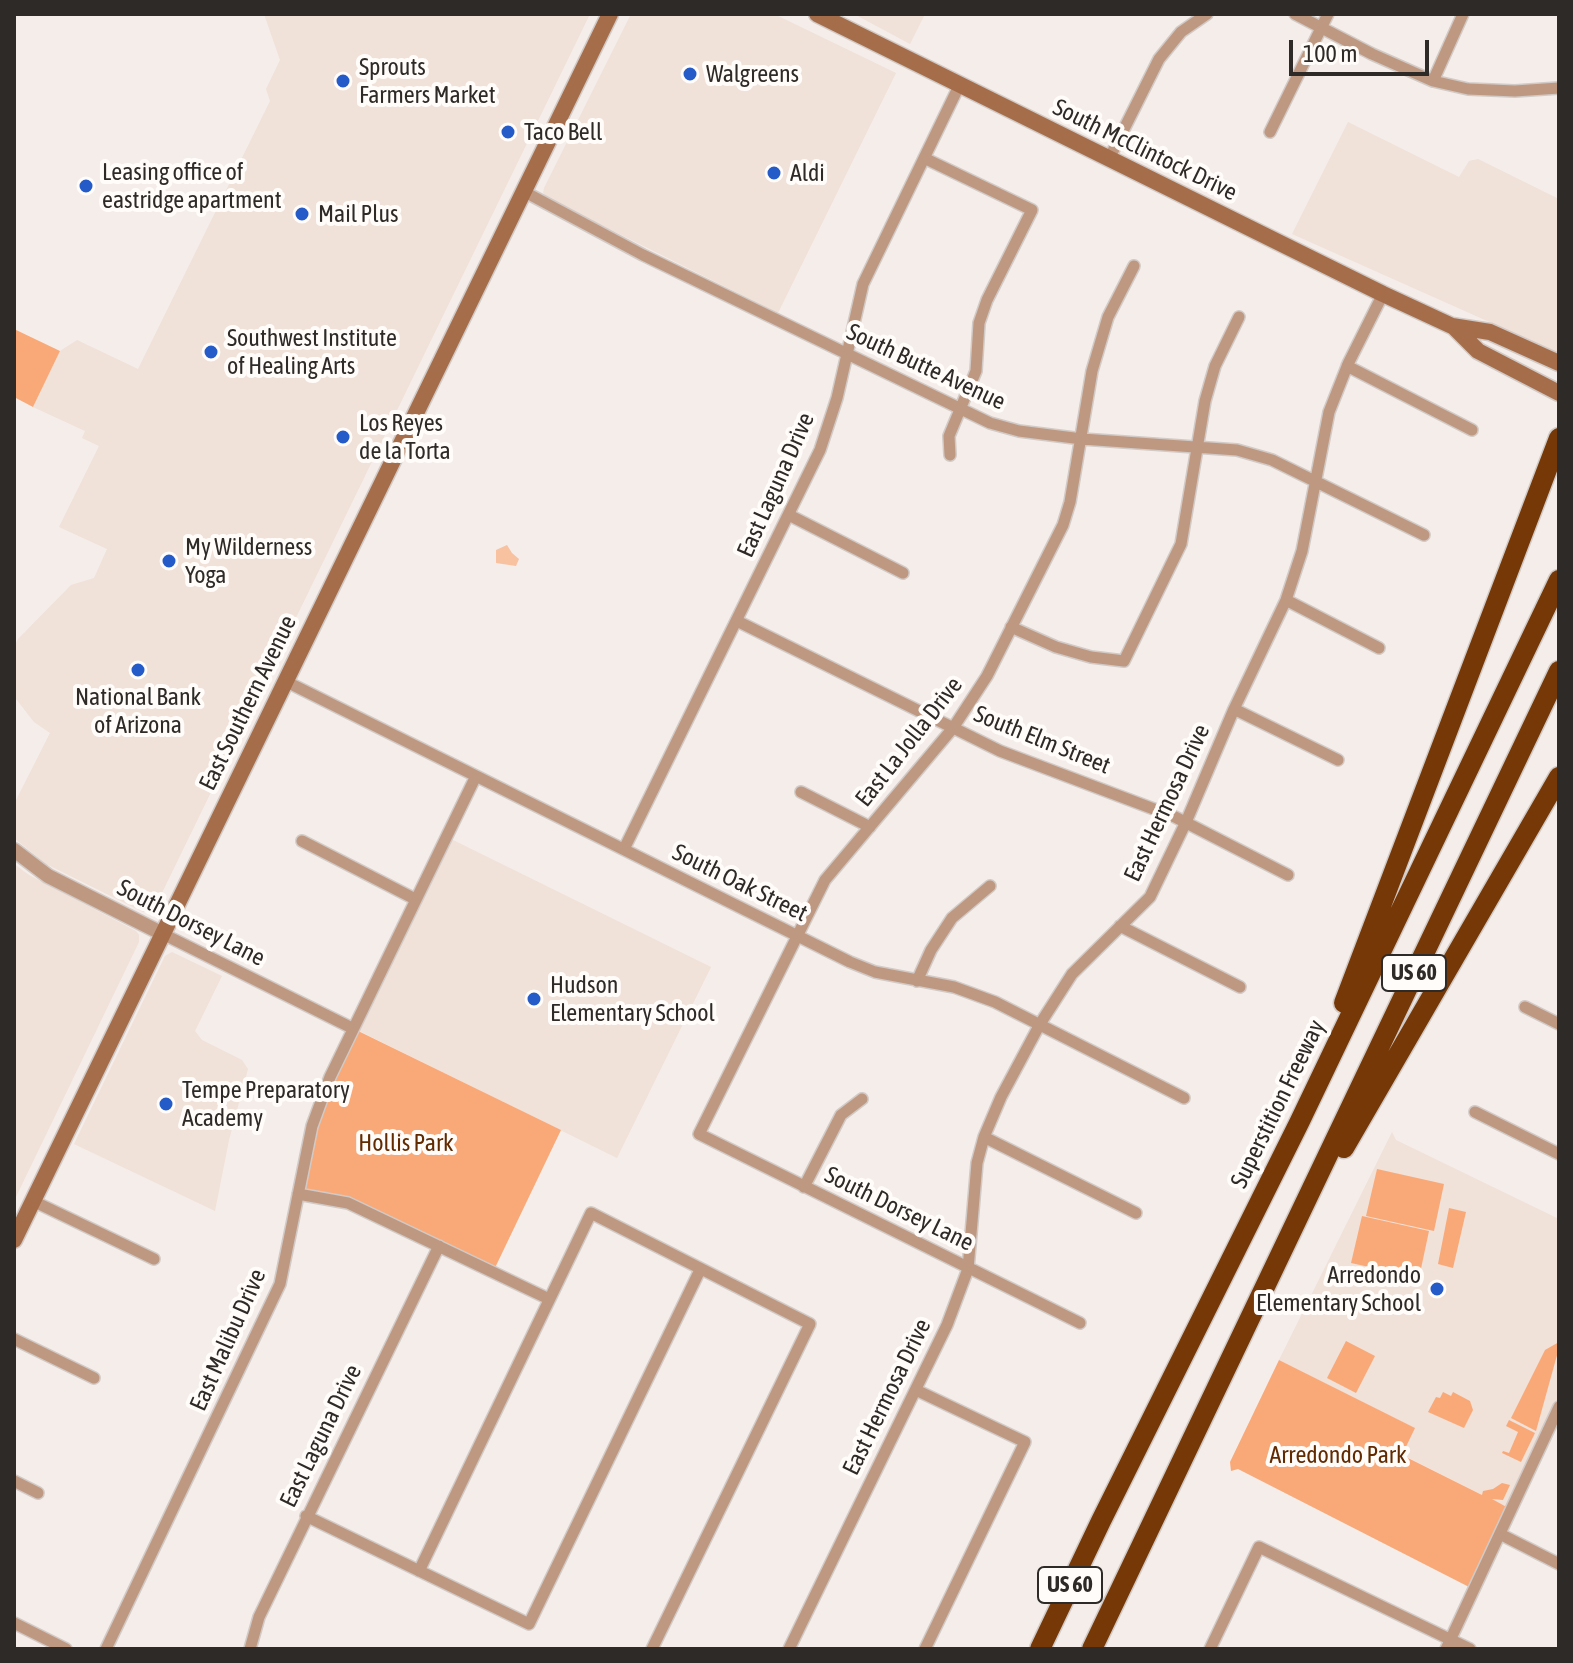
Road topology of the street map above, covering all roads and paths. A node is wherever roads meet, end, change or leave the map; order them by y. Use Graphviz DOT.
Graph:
graph roads {
  1 [pos="610,14"];
  2 [pos="817,14"];
  3 [pos="1207,14"];
  4 [pos="1295,14"];
  5 [pos="1328,14"];
  6 [pos="1463,14"];
  7 [pos="1321,27"];
  8 [pos="1433,81"];
  9 [pos="960,84"];
  10 [pos="1559,88"];
  11 [pos="1270,132"];
  12 [pos="924,158"];
  13 [pos="1109,159"];
  14 [pos="523,191"];
  15 [pos="1134,266"];
  16 [pos="1383,294"];
  17 [pos="1239,317"];
  18 [pos="1452,326"];
  19 [pos="845,355"];
  20 [pos="1559,363"];
  21 [pos="1347,366"];
  22 [pos="1559,393"];
  23 [pos="961,411"];
  24 [pos="1472,430"];
  25 [pos="1559,438"];
  26 [pos="1082,439"];
  27 [pos="1198,446"];
  28 [pos="950,455"];
  29 [pos="1316,480"];
  30 [pos="789,515"];
  31 [pos="1424,535"];
  32 [pos="903,573"];
  33 [pos="1559,580"];
  34 [pos="1286,600"];
  35 [pos="737,621"];
  36 [pos="1011,627"];
  37 [pos="1379,648"];
  38 [pos="1559,671"];
  39 [pos="285,681"];
  40 [pos="1234,709"];
  41 [pos="953,728"];
  42 [pos="1338,760"];
  43 [pos="476,776"];
  44 [pos="1559,777"];
  45 [pos="801,792"];
  46 [pos="1186,822"];
  47 [pos="870,827"];
  48 [pos="302,841"];
  49 [pos="624,849"];
  50 [pos="14,850"];
  51 [pos="1288,875"];
  52 [pos="990,886"];
  53 [pos="415,899"];
  54 [pos="1120,926"];
  55 [pos="163,934"];
  56 [pos="796,935"];
  57 [pos="917,981"];
  58 [pos="1240,987"];
  59 [pos="1525,1007"];
  60 [pos="1040,1024"];
  61 [pos="1559,1024"];
  62 [pos="352,1028"];
  63 [pos="1184,1098"];
  64 [pos="862,1099"];
  65 [pos="1475,1112"];
  66 [pos="1299,1123"];
  67 [pos="699,1134"];
  68 [pos="984,1137"];
  69 [pos="1559,1154"];
  70 [pos="804,1187"];
  71 [pos="298,1194"];
  72 [pos="33,1201"];
  73 [pos="1136,1213"];
  74 [pos="14,1240"];
  75 [pos="439,1246"];
  76 [pos="154,1259"];
  77 [pos="968,1269"];
  78 [pos="700,1270"];
  79 [pos="1270,1276"];
  80 [pos="549,1299"];
  81 [pos="1080,1323"];
  82 [pos="14,1339"];
  83 [pos="94,1378"];
  84 [pos="916,1390"];
  85 [pos="1559,1407"];
  86 [pos="14,1481"];
  87 [pos="38,1493"];
  88 [pos="306,1516"];
  89 [pos="1101,1521"];
  90 [pos="1500,1534"];
  91 [pos="1559,1564"];
  92 [pos="419,1571"];
  93 [pos="14,1623"];
  94 [pos="1449,1644"];
  95 [pos="66,1649"];
  96 [pos="106,1649"];
  97 [pos="250,1649"];
  98 [pos="652,1649"];
  99 [pos="789,1649"];
  100 [pos="925,1649"];
  101 [pos="1030,1649"];
  102 [pos="1040,1649"];
  103 [pos="1095,1649"];
  104 [pos="1210,1649"];
  105 [pos="1470,1649"];
  1 -- 14 [label="main road, East Southern Avenue"];
  2 -- 9 [label="main road, South McClintock Drive"];
  3 -- 13 [label="street"];
  4 -- 7 [label="street"];
  5 -- 7 [label="street"];
  6 -- 8 [label="street"];
  7 -- 8 [label="street"];
  7 -- 11 [label="street"];
  8 -- 10 [label="street"];
  9 -- 12 [label="street, East Laguna Drive"];
  9 -- 13 [label="main road, South McClintock Drive"];
  12 -- 19 [label="street, East Laguna Drive"];
  12 -- 23 [label="street"];
  13 -- 16 [label="main road, South McClintock Drive"];
  14 -- 19 [label="street, South Butte Avenue"];
  14 -- 39 [label="main road, East Southern Avenue"];
  15 -- 26 [label="street, East La Jolla Drive"];
  16 -- 18 [label="main road, South McClintock Drive"];
  16 -- 21 [label="street, East Hermosa Drive"];
  17 -- 27 [label="street"];
  18 -- 20 [label="main road, South McClintock Drive"];
  18 -- 22 [label="main road, South McClintock Drive"];
  19 -- 23 [label="street, South Butte Avenue"];
  19 -- 30 [label="street, East Laguna Drive"];
  21 -- 24 [label="street"];
  21 -- 29 [label="street, East Hermosa Drive"];
  23 -- 26 [label="street, South Butte Avenue"];
  23 -- 28 [label="street"];
  25 -- 66 [label="highway"];
  26 -- 27 [label="street, South Butte Avenue"];
  26 -- 36 [label="street, East La Jolla Drive"];
  27 -- 29 [label="street, South Butte Avenue"];
  27 -- 36 [label="street"];
  29 -- 31 [label="street, South Butte Avenue"];
  29 -- 34 [label="street, East Hermosa Drive"];
  30 -- 32 [label="street"];
  30 -- 35 [label="street, East Laguna Drive"];
  33 -- 66 [label="highway, Superstition Freeway / US 60"];
  34 -- 37 [label="street"];
  34 -- 40 [label="street, East Hermosa Drive"];
  35 -- 41 [label="street, South Elm Street"];
  35 -- 49 [label="street, East Laguna Drive"];
  36 -- 41 [label="street, East La Jolla Drive"];
  38 -- 79 [label="highway, US 60"];
  39 -- 43 [label="street, South Oak Street"];
  39 -- 55 [label="main road, East Southern Avenue"];
  40 -- 42 [label="street"];
  40 -- 46 [label="street, East Hermosa Drive"];
  41 -- 46 [label="street, South Elm Street"];
  41 -- 47 [label="street, East La Jolla Drive"];
  43 -- 49 [label="street, South Oak Street"];
  43 -- 53 [label="street, East Malibu Drive"];
  44 -- 79 [label="highway"];
  45 -- 47 [label="street"];
  46 -- 51 [label="street, South Elm Street"];
  46 -- 54 [label="street, East Hermosa Drive"];
  47 -- 56 [label="street, East La Jolla Drive"];
  48 -- 53 [label="street"];
  49 -- 56 [label="street, South Oak Street"];
  50 -- 55 [label="street, South Dorsey Lane"];
  52 -- 57 [label="street"];
  53 -- 62 [label="street, East Malibu Drive"];
  54 -- 58 [label="street"];
  54 -- 60 [label="street, East Hermosa Drive"];
  55 -- 62 [label="street, South Dorsey Lane"];
  55 -- 72 [label="main road, East Southern Avenue"];
  56 -- 57 [label="street, South Oak Street"];
  56 -- 67 [label="street, East La Jolla Drive"];
  57 -- 60 [label="street, South Oak Street"];
  59 -- 61 [label="street"];
  60 -- 63 [label="street, South Oak Street"];
  60 -- 68 [label="street, East Hermosa Drive"];
  62 -- 71 [label="street, East Malibu Drive"];
  64 -- 70 [label="street"];
  65 -- 69 [label="street"];
  66 -- 89 [label="highway, Superstition Freeway / US 60"];
  67 -- 70 [label="street, South Dorsey Lane"];
  68 -- 73 [label="street"];
  68 -- 77 [label="street, East Hermosa Drive"];
  70 -- 77 [label="street, South Dorsey Lane"];
  71 -- 75 [label="street"];
  71 -- 96 [label="street, East Malibu Drive"];
  72 -- 74 [label="main road, East Southern Avenue"];
  72 -- 76 [label="street"];
  75 -- 80 [label="street"];
  75 -- 88 [label="street, East Laguna Drive"];
  77 -- 81 [label="street, South Dorsey Lane"];
  77 -- 84 [label="street, East Hermosa Drive"];
  78 -- 80 [label="street"];
  78 -- 92 [label="street"];
  78 -- 98 [label="street"];
  79 -- 103 [label="highway, US 60"];
  80 -- 92 [label="street"];
  82 -- 83 [label="street"];
  84 -- 99 [label="street, East Hermosa Drive"];
  84 -- 100 [label="street"];
  85 -- 90 [label="street"];
  86 -- 87 [label="street"];
  88 -- 92 [label="street"];
  88 -- 97 [label="street, East Laguna Drive"];
  89 -- 101 [label="highway"];
  89 -- 102 [label="highway, Superstition Freeway / US 60"];
  90 -- 91 [label="street"];
  90 -- 94 [label="street"];
  93 -- 95 [label="street"];
  94 -- 104 [label="street"];
  94 -- 105 [label="street"];
}
